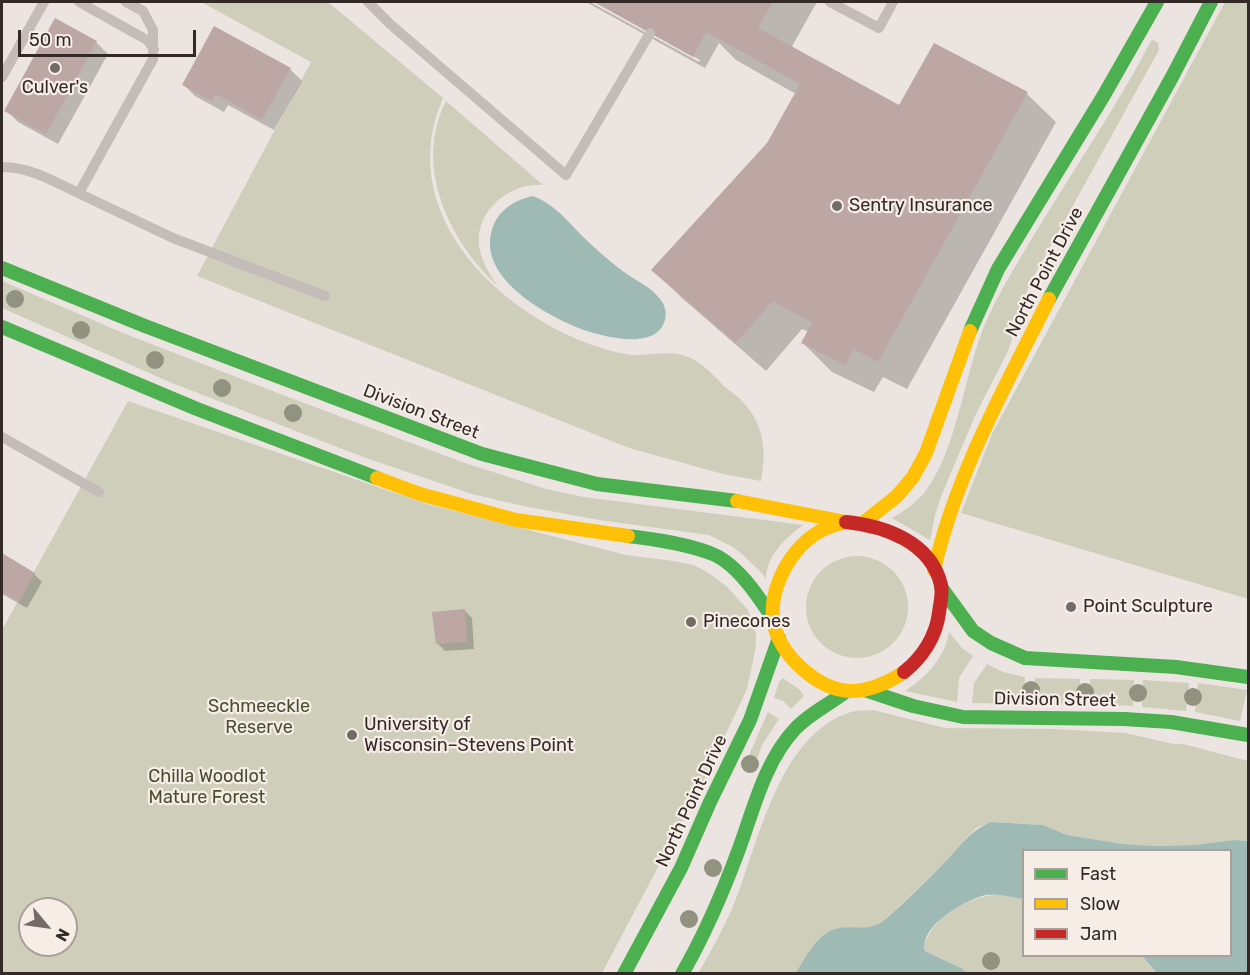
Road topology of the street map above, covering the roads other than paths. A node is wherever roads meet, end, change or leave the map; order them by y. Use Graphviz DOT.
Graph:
graph roads {
  1 [pos="44,2"];
  2 [pos="79,2"];
  3 [pos="126,2"];
  4 [pos="368,2"];
  5 [pos="830,2"];
  6 [pos="893,2"];
  7 [pos="1157,2"];
  8 [pos="1205,6"];
  9 [pos="651,33"];
  10 [pos="154,49"];
  11 [pos="2,77"];
  12 [pos="2,167"];
  13 [pos="76,192"];
  14 [pos="2,268"];
  15 [pos="325,296"];
  16 [pos="2,327"];
  17 [pos="2,437"];
  18 [pos="99,492"];
  19 [pos="846,522"];
  20 [pos="863,523"];
  21 [pos="934,570"];
  22 [pos="941,587"];
  23 [pos="773,619"];
  24 [pos="779,638"];
  25 [pos="1248,677"];
  26 [pos="864,690"];
  27 [pos="847,691"];
  28 [pos="1248,735"];
  29 [pos="624,974"];
  30 [pos="682,974"];
  1 -- 11 [label="lane"];
  2 -- 10 [label="lane"];
  3 -- 10 [label="lane"];
  4 -- 9 [label="lane"];
  5 -- 6 [label="lane"];
  7 -- 20 [label="main road"];
  8 -- 21 [label="main road, North Point Drive"];
  10 -- 13 [label="lane"];
  12 -- 13 [label="lane"];
  13 -- 15 [label="lane"];
  14 -- 19 [label="main road, Division Street"];
  16 -- 23 [label="main road"];
  17 -- 18 [label="lane"];
  19 -- 20 [label="main road"];
  19 -- 23 [label="main road"];
  20 -- 21 [label="main road"];
  21 -- 22 [label="main road"];
  22 -- 25 [label="main road"];
  22 -- 26 [label="main road"];
  23 -- 24 [label="main road"];
  24 -- 27 [label="main road"];
  24 -- 29 [label="main road, North Point Drive"];
  26 -- 27 [label="main road"];
  26 -- 28 [label="main road, Division Street"];
  27 -- 30 [label="main road"];
}
